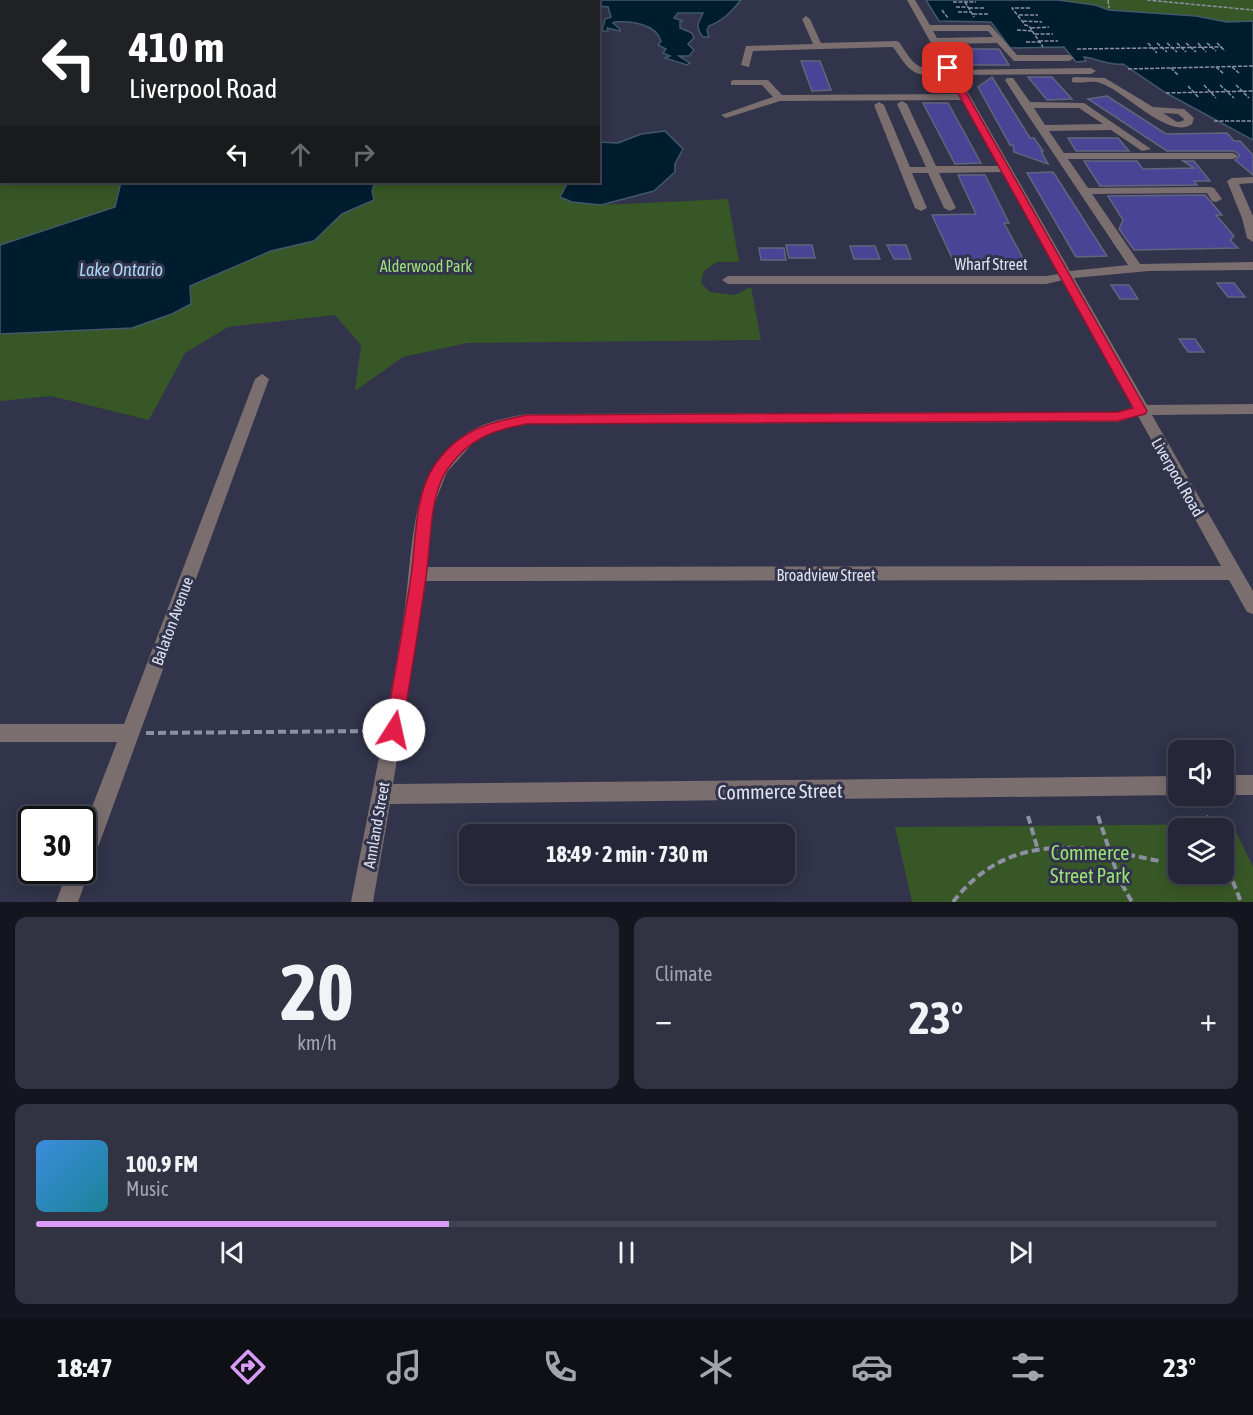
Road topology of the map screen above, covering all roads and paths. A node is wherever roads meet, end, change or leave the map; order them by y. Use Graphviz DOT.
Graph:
graph roads {
  1 [pos="911,0"];
  2 [pos="1108,0"];
  3 [pos="1148,0"];
  4 [pos="953,2"];
  5 [pos="965,2"];
  6 [pos="976,2"];
  7 [pos="956,7"];
  8 [pos="968,8"];
  9 [pos="985,8"];
  10 [pos="1030,8"];
  11 [pos="1109,9"];
  12 [pos="1253,10"];
  13 [pos="958,12"];
  14 [pos="972,13"];
  15 [pos="988,14"];
  16 [pos="1018,15"];
  17 [pos="1038,15"];
  18 [pos="806,19"];
  19 [pos="976,20"];
  20 [pos="1022,21"];
  21 [pos="1042,21"];
  22 [pos="1048,27"];
  23 [pos="926,28"];
  24 [pos="1032,29"];
  25 [pos="1017,30"];
  26 [pos="1035,34"];
  27 [pos="1053,34"];
  28 [pos="999,40"];
  29 [pos="933,41"];
  30 [pos="1058,41"];
  31 [pos="1026,42"];
  32 [pos="1040,42"];
  33 [pos="1217,42"];
  34 [pos="1148,43"];
  35 [pos="1157,43"];
  36 [pos="1167,43"];
  37 [pos="1177,43"];
  38 [pos="1186,43"];
  39 [pos="1198,43"];
  40 [pos="1207,43"];
  41 [pos="1081,44"];
  42 [pos="1089,44"];
  43 [pos="1100,44"];
  44 [pos="1120,44"];
  45 [pos="1129,44"];
  46 [pos="818,46"];
  47 [pos="1201,47"];
  48 [pos="1212,47"];
  49 [pos="1222,47"];
  50 [pos="1126,48"];
  51 [pos="1134,48"];
  52 [pos="1152,48"];
  53 [pos="1162,48"];
  54 [pos="1173,48"];
  55 [pos="1181,48"];
  56 [pos="1191,48"];
  57 [pos="1086,49"];
  58 [pos="1094,49"];
  59 [pos="1106,49"];
  60 [pos="1046,51"];
  61 [pos="1216,51"];
  62 [pos="1226,51"];
  63 [pos="1157,52"];
  64 [pos="1167,52"];
  65 [pos="1177,52"];
  66 [pos="1186,52"];
  67 [pos="1196,52"];
  68 [pos="1206,52"];
  69 [pos="1074,56"];
  70 [pos="1014,58"];
  71 [pos="746,64"];
  72 [pos="1253,66"];
  73 [pos="1216,67"];
  74 [pos="1232,67"];
  75 [pos="1171,68"];
  76 [pos="1186,68"];
  77 [pos="1202,68"];
  78 [pos="1128,69"];
  79 [pos="1090,70"];
  80 [pos="1208,73"];
  81 [pos="1239,73"];
  82 [pos="951,74"];
  83 [pos="1193,74"];
  84 [pos="1224,74"];
  85 [pos="1178,75"];
  86 [pos="1010,80"];
  87 [pos="734,82"];
  88 [pos="1204,85"];
  89 [pos="1236,85"];
  90 [pos="1188,86"];
  91 [pos="1220,86"];
  92 [pos="1194,92"];
  93 [pos="1210,92"];
  94 [pos="1227,92"];
  95 [pos="1243,92"];
  96 [pos="1253,92"];
  97 [pos="1166,93"];
  98 [pos="965,97"];
  99 [pos="779,98"];
  100 [pos="1216,98"];
  101 [pos="1234,98"];
  102 [pos="1249,98"];
  103 [pos="1199,99"];
  104 [pos="902,104"];
  105 [pos="879,105"];
  106 [pos="1026,105"];
  107 [pos="1152,110"];
  108 [pos="726,115"];
  109 [pos="1253,121"];
  110 [pos="1214,122"];
  111 [pos="1113,127"];
  112 [pos="1042,128"];
  113 [pos="1146,149"];
  114 [pos="1060,156"];
  115 [pos="1233,156"];
  116 [pos="1005,169"];
  117 [pos="906,170"];
  118 [pos="933,170"];
  119 [pos="1253,180"];
  120 [pos="1085,191"];
  121 [pos="1216,199"];
  122 [pos="921,208"];
  123 [pos="950,208"];
  124 [pos="1250,218"];
  125 [pos="1253,238"];
  126 [pos="1253,266"];
  127 [pos="1136,268"];
  128 [pos="1066,275"];
  129 [pos="728,280"];
  130 [pos="261,379"];
  131 [pos="1253,409"];
  132 [pos="1140,411"];
  133 [pos="1234,573"];
  134 [pos="419,574"];
  135 [pos="1253,607"];
  136 [pos="394,730"];
  137 [pos="0,733"];
  138 [pos="130,733"];
  139 [pos="1234,785"];
  140 [pos="1253,785"];
  141 [pos="1168,786"];
  142 [pos="382,794"];
  143 [pos="1028,816"];
  144 [pos="1098,816"];
  145 [pos="96,824"];
  146 [pos="1038,850"];
  147 [pos="1109,852"];
  148 [pos="1159,861"];
  149 [pos="74,884"];
  150 [pos="1234,884"];
  151 [pos="68,902"];
  152 [pos="362,902"];
  153 [pos="953,902"];
  154 [pos="1132,902"];
  155 [pos="1241,902"];
  1 -- 23 [label="street, Liverpool Road"];
  2 -- 11 [label="path"];
  3 -- 12 [label="path"];
  4 -- 5 [label="path"];
  5 -- 6 [label="path"];
  5 -- 8 [label="path"];
  7 -- 8 [label="path"];
  8 -- 9 [label="path"];
  8 -- 14 [label="path"];
  10 -- 16 [label="path"];
  13 -- 14 [label="path"];
  14 -- 15 [label="path"];
  14 -- 19 [label="path"];
  16 -- 17 [label="path"];
  16 -- 20 [label="path"];
  18 -- 46 [label="street"];
  20 -- 21 [label="path"];
  20 -- 24 [label="path"];
  22 -- 24 [label="path"];
  23 -- 28 [label="street"];
  23 -- 29 [label="street, Liverpool Road"];
  24 -- 25 [label="path"];
  24 -- 26 [label="path"];
  26 -- 27 [label="path"];
  26 -- 32 [label="path"];
  28 -- 29 [label="street"];
  28 -- 70 [label="street"];
  29 -- 82 [label="street, Liverpool Road"];
  30 -- 32 [label="path"];
  31 -- 32 [label="path"];
  32 -- 60 [label="path"];
  33 -- 49 [label="path"];
  34 -- 52 [label="path"];
  35 -- 53 [label="path"];
  36 -- 54 [label="path"];
  37 -- 55 [label="path"];
  38 -- 56 [label="path"];
  39 -- 47 [label="path"];
  40 -- 48 [label="path"];
  41 -- 57 [label="path"];
  42 -- 58 [label="path"];
  43 -- 59 [label="path"];
  44 -- 50 [label="path"];
  45 -- 51 [label="path"];
  46 -- 71 [label="street"];
  46 -- 82 [label="street"];
  47 -- 48 [label="path"];
  47 -- 56 [label="path"];
  47 -- 68 [label="path"];
  48 -- 49 [label="path"];
  48 -- 61 [label="path"];
  49 -- 62 [label="path"];
  50 -- 51 [label="path"];
  50 -- 59 [label="path"];
  51 -- 52 [label="path"];
  52 -- 53 [label="path"];
  52 -- 63 [label="path"];
  53 -- 54 [label="path"];
  53 -- 64 [label="path"];
  54 -- 55 [label="path"];
  54 -- 65 [label="path"];
  55 -- 56 [label="path"];
  55 -- 66 [label="path"];
  56 -- 67 [label="path"];
  57 -- 58 [label="path"];
  57 -- 69 [label="path"];
  58 -- 59 [label="path"];
  69 -- 70 [label="street"];
  70 -- 82 [label="street"];
  72 -- 74 [label="path"];
  73 -- 74 [label="path"];
  73 -- 77 [label="path"];
  73 -- 84 [label="path"];
  74 -- 81 [label="path"];
  75 -- 76 [label="path"];
  75 -- 78 [label="path"];
  75 -- 85 [label="path"];
  76 -- 77 [label="path"];
  76 -- 83 [label="path"];
  77 -- 80 [label="path"];
  79 -- 82 [label="street"];
  82 -- 86 [label="street"];
  82 -- 98 [label="street, Liverpool Road"];
  86 -- 106 [label="street"];
  86 -- 107 [label="street"];
  87 -- 99 [label="street"];
  88 -- 93 [label="path"];
  89 -- 95 [label="path"];
  90 -- 92 [label="path"];
  91 -- 94 [label="path"];
  92 -- 93 [label="path"];
  92 -- 97 [label="path"];
  92 -- 103 [label="path"];
  93 -- 94 [label="path"];
  93 -- 100 [label="path"];
  94 -- 95 [label="path"];
  94 -- 101 [label="path"];
  95 -- 96 [label="path"];
  95 -- 102 [label="path"];
  98 -- 99 [label="street"];
  98 -- 116 [label="street, Liverpool Road"];
  99 -- 108 [label="street"];
  104 -- 118 [label="street"];
  105 -- 117 [label="street"];
  106 -- 111 [label="street"];
  106 -- 112 [label="street"];
  109 -- 110 [label="path"];
  111 -- 112 [label="street"];
  111 -- 113 [label="street"];
  112 -- 114 [label="street"];
  114 -- 115 [label="street"];
  114 -- 120 [label="street"];
  116 -- 118 [label="street"];
  116 -- 128 [label="street, Liverpool Road"];
  117 -- 118 [label="street"];
  117 -- 122 [label="street"];
  118 -- 123 [label="street"];
  119 -- 124 [label="street"];
  120 -- 121 [label="street"];
  120 -- 127 [label="street"];
  124 -- 125 [label="street"];
  126 -- 127 [label="street, Wharf Street"];
  127 -- 128 [label="street, Wharf Street"];
  128 -- 129 [label="street, Wharf Street"];
  128 -- 132 [label="street, Liverpool Road"];
  130 -- 138 [label="street, Balaton Avenue"];
  131 -- 132 [label="street, Annland Street"];
  132 -- 133 [label="street, Liverpool Road"];
  132 -- 134 [label="street, Annland Street"];
  133 -- 134 [label="street, Broadview Street"];
  133 -- 135 [label="street, Liverpool Road"];
  134 -- 136 [label="street, Annland Street"];
  136 -- 138 [label="path"];
  136 -- 142 [label="street, Annland Street"];
  137 -- 138 [label="street"];
  138 -- 145 [label="street, Balaton Avenue"];
  139 -- 140 [label="street"];
  141 -- 142 [label="street, Commerce Street"];
  142 -- 152 [label="street, Annland Street"];
  143 -- 146 [label="path"];
  144 -- 147 [label="path"];
  146 -- 147 [label="path"];
  146 -- 153 [label="path"];
  147 -- 148 [label="path"];
  147 -- 154 [label="path"];
  149 -- 151 [label="street"];
  150 -- 155 [label="path"];
}
